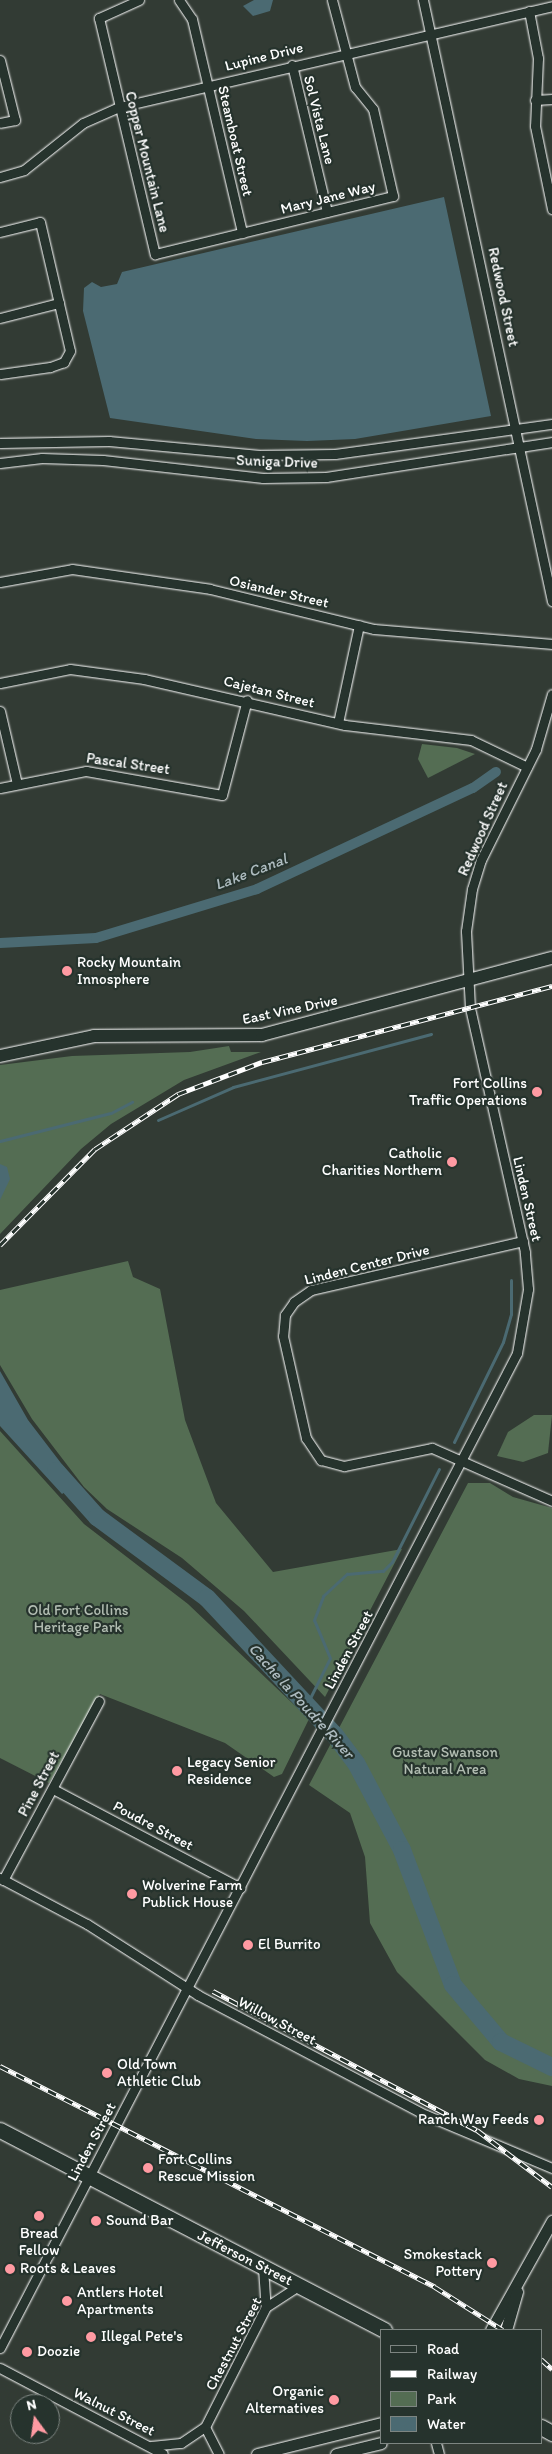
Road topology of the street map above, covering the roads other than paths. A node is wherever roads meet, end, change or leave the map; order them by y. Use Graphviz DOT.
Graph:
graph roads {
  1 [pos="139,0"];
  2 [pos="179,0"];
  3 [pos="332,0"];
  4 [pos="423,0"];
  5 [pos="552,6"];
  6 [pos="529,11"];
  7 [pos="430,31"];
  8 [pos="344,52"];
  9 [pos="0,60"];
  10 [pos="292,65"];
  11 [pos="208,85"];
  12 [pos="552,99"];
  13 [pos="535,100"];
  14 [pos="119,107"];
  15 [pos="0,123"];
  16 [pos="0,178"];
  17 [pos="552,205"];
  18 [pos="327,212"];
  19 [pos="0,232"];
  20 [pos="242,233"];
  21 [pos="59,304"];
  22 [pos="0,318"];
  23 [pos="0,374"];
  24 [pos="552,424"];
  25 [pos="517,428"];
  26 [pos="552,442"];
  27 [pos="0,443"];
  28 [pos="520,448"];
  29 [pos="0,463"];
  30 [pos="0,582"];
  31 [pos="552,601"];
  32 [pos="360,625"];
  33 [pos="552,644"];
  34 [pos="0,684"];
  35 [pos="552,694"];
  36 [pos="247,700"];
  37 [pos="0,711"];
  38 [pos="338,723"];
  39 [pos="527,767"];
  40 [pos="17,784"];
  41 [pos="0,788"];
  42 [pos="552,958"];
  43 [pos="468,981"];
  44 [pos="0,1056"];
  45 [pos="523,1241"];
  46 [pos="463,1460"];
  47 [pos="552,1501"];
  48 [pos="99,1701"];
  49 [pos="52,1789"];
  50 [pos="2,1879"];
  51 [pos="241,1888"];
  52 [pos="188,1988"];
  53 [pos="0,2130"];
  54 [pos="552,2168"];
  55 [pos="88,2178"];
  56 [pos="552,2221"];
  57 [pos="263,2268"];
  58 [pos="298,2286"];
  59 [pos="517,2290"];
  60 [pos="266,2307"];
  61 [pos="382,2329"];
  62 [pos="492,2329"];
  63 [pos="506,2329"];
  64 [pos="0,2348"];
  65 [pos="0,2368"];
  66 [pos="380,2424"];
  67 [pos="205,2428"];
  68 [pos="380,2443"];
  69 [pos="151,2446"];
  70 [pos="163,2454"];
  71 [pos="219,2454"];
  72 [pos="256,2454"];
  73 [pos="336,2454"];
  1 -- 14 [label="street, Copper Mountain Lane"];
  2 -- 11 [label="street, Steamboat Street"];
  3 -- 8 [label="street, Mary Jane Way"];
  4 -- 7 [label="street, Redwood Street"];
  5 -- 6 [label="street, Lupine Drive"];
  6 -- 7 [label="street, Lupine Drive"];
  6 -- 13 [label="street"];
  7 -- 8 [label="street, Lupine Drive"];
  7 -- 25 [label="street, Redwood Street"];
  8 -- 10 [label="street, Lupine Drive"];
  8 -- 18 [label="street, Mary Jane Way"];
  9 -- 15 [label="street"];
  10 -- 11 [label="street, Lupine Drive"];
  10 -- 18 [label="street, Sol Vista Lane"];
  11 -- 14 [label="street, Lupine Drive"];
  11 -- 20 [label="street, Steamboat Street"];
  12 -- 13 [label="street"];
  13 -- 17 [label="street"];
  14 -- 16 [label="street, Lupine Drive"];
  14 -- 20 [label="street, Copper Mountain Lane"];
  18 -- 20 [label="street, Mary Jane Way"];
  19 -- 21 [label="street"];
  21 -- 22 [label="street"];
  21 -- 23 [label="street"];
  24 -- 25 [label="street, Suniga Drive"];
  25 -- 27 [label="street, Suniga Drive"];
  25 -- 28 [label="street, Redwood Street"];
  26 -- 28 [label="street, Suniga Drive"];
  28 -- 29 [label="street, Suniga Drive"];
  28 -- 31 [label="street, Redwood Street"];
  30 -- 32 [label="street, Osiander Street"];
  32 -- 33 [label="street, Osiander Street"];
  32 -- 38 [label="street"];
  34 -- 36 [label="street, Cajetan Street"];
  35 -- 39 [label="street, Redwood Street"];
  36 -- 38 [label="street, Cajetan Street"];
  36 -- 40 [label="street, Pascal Street"];
  37 -- 40 [label="street"];
  38 -- 39 [label="street, Cajetan Street"];
  39 -- 43 [label="street, Redwood Street"];
  40 -- 41 [label="street, Pascal Street"];
  42 -- 43 [label="main road, East Vine Drive"];
  43 -- 44 [label="main road, East Vine Drive"];
  43 -- 45 [label="street, Linden Street"];
  45 -- 46 [label="street, Linden Street"];
  45 -- 46 [label="street, Linden Center Drive"];
  46 -- 47 [label="street, Linden Center Drive"];
  46 -- 51 [label="street, Linden Street"];
  48 -- 49 [label="street, Pine Street"];
  49 -- 50 [label="street, Pine Street"];
  49 -- 51 [label="street, Poudre Street"];
  50 -- 52 [label="street, Willow Street"];
  51 -- 52 [label="street, Linden Street"];
  52 -- 54 [label="street, Willow Street"];
  52 -- 55 [label="street, Linden Street"];
  53 -- 55 [label="highway, Jefferson Street"];
  55 -- 57 [label="highway, Jefferson Street"];
  55 -- 64 [label="street, Linden Street"];
  56 -- 59 [label="street"];
  57 -- 58 [label="highway, Jefferson Street"];
  57 -- 60 [label="street"];
  58 -- 60 [label="street, Chestnut Street"];
  58 -- 61 [label="highway, Jefferson Street"];
  59 -- 62 [label="street"];
  59 -- 63 [label="street"];
  60 -- 67 [label="street, Chestnut Street"];
  65 -- 69 [label="street, Walnut Street"];
  66 -- 72 [label="street"];
  67 -- 69 [label="street"];
  67 -- 71 [label="street"];
  68 -- 73 [label="street"];
  69 -- 70 [label="street, Walnut Street"];
}
